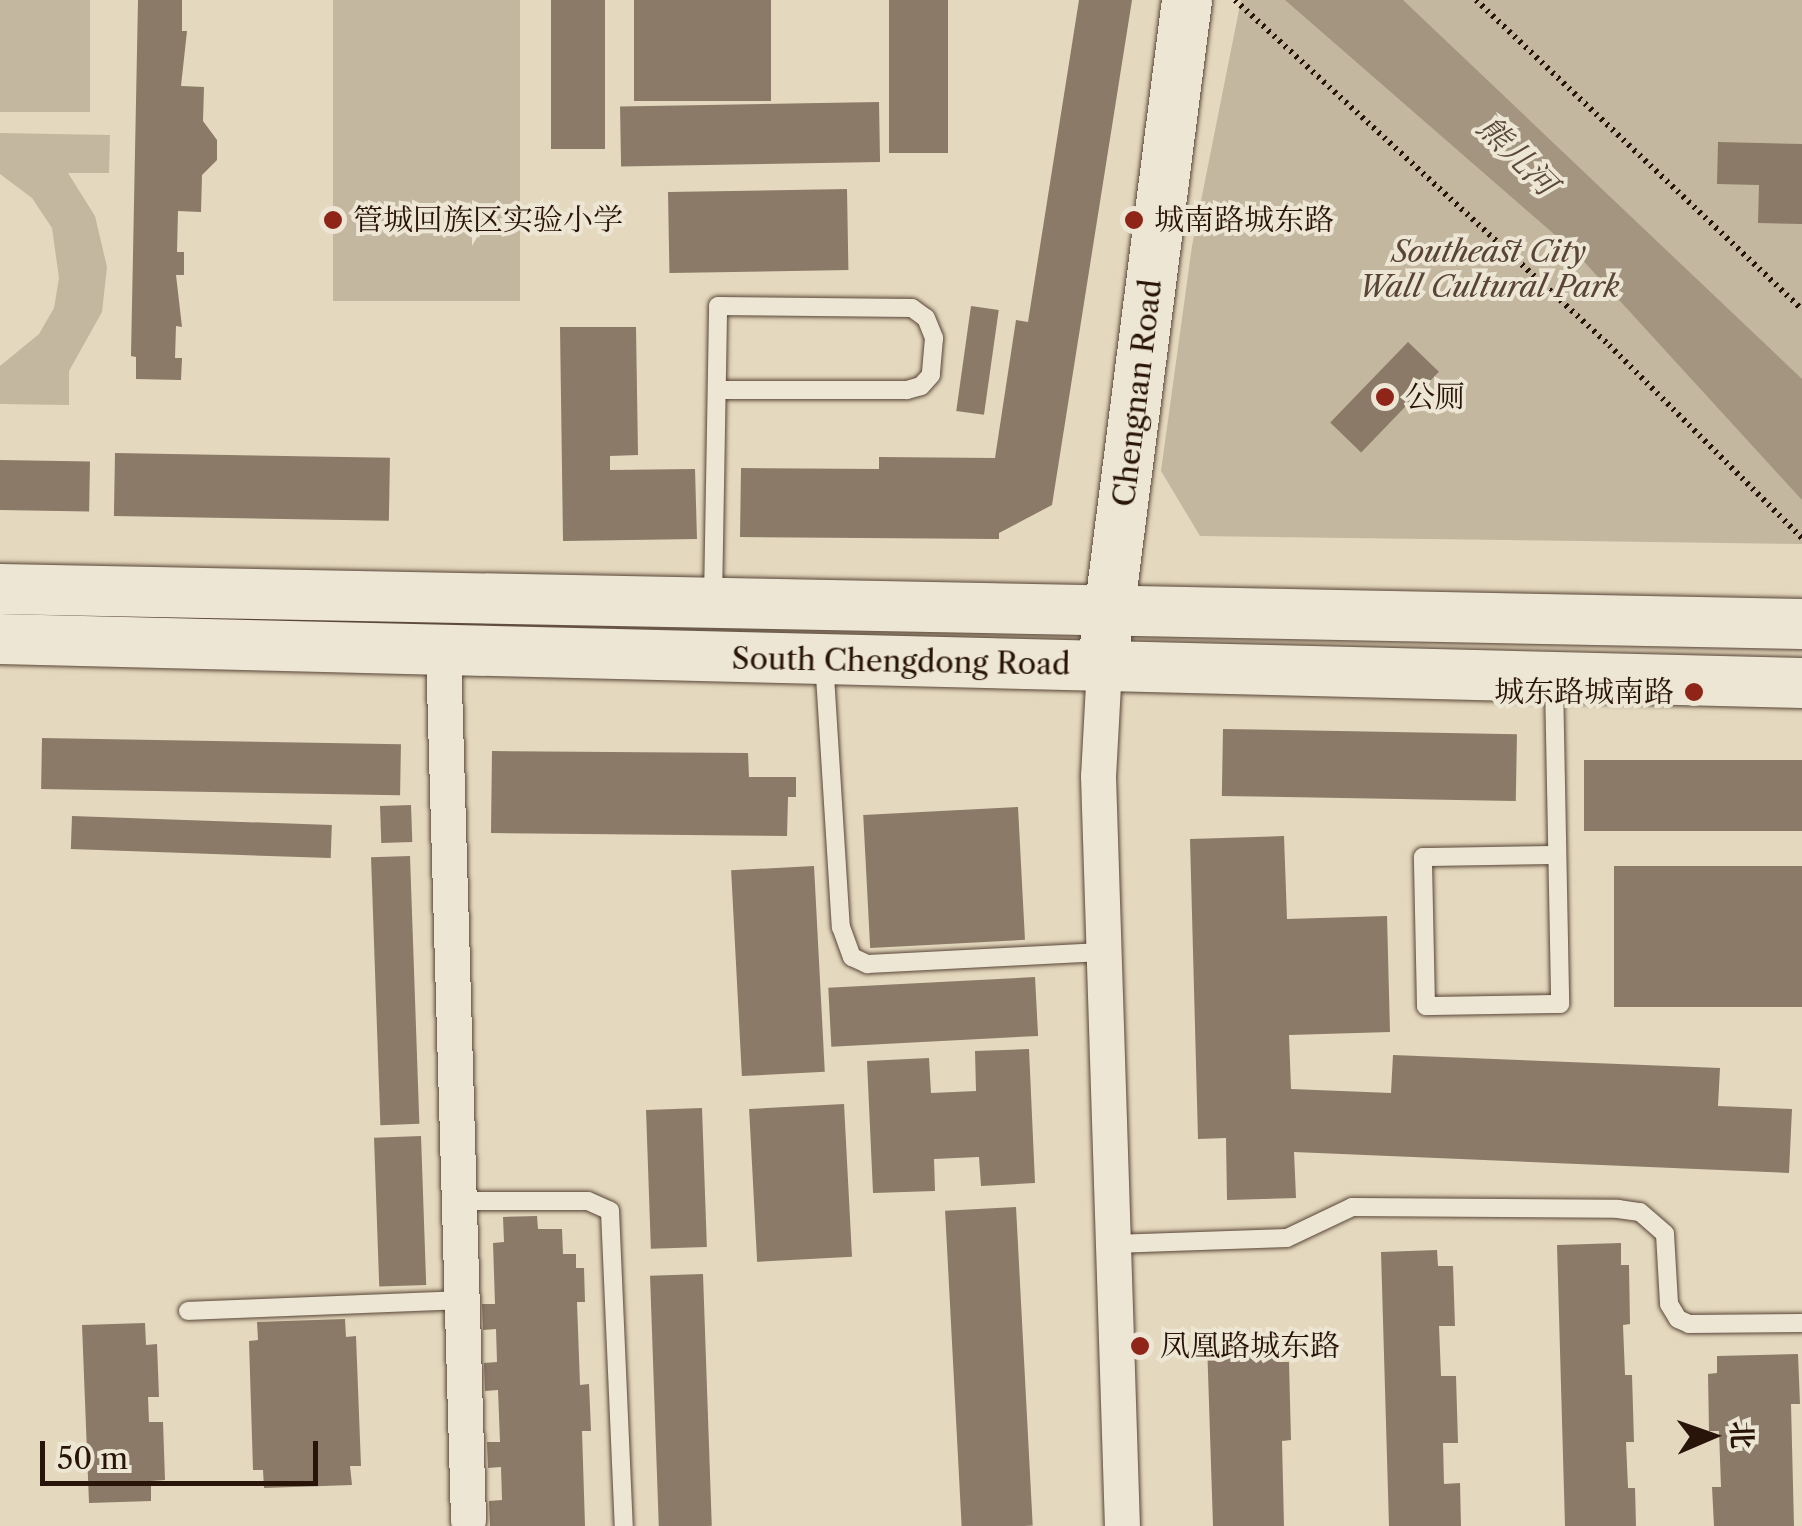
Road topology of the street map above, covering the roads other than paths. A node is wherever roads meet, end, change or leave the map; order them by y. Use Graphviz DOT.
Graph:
graph roads {
  1 [pos="1186,0"];
  2 [pos="716,390"];
  3 [pos="0,590"];
  4 [pos="713,603"];
  5 [pos="1110,611"];
  6 [pos="1802,624"];
  7 [pos="0,638"];
  8 [pos="443,651"];
  9 [pos="824,660"];
  10 [pos="1104,666"];
  11 [pos="1554,677"];
  12 [pos="1802,683"];
  13 [pos="1557,855"];
  14 [pos="1103,952"];
  15 [pos="459,1201"];
  16 [pos="1113,1244"];
  17 [pos="462,1300"];
  18 [pos="188,1311"];
  19 [pos="1802,1323"];
  20 [pos="468,1520"];
  21 [pos="624,1526"];
  22 [pos="1122,1526"];
  1 -- 5 [label="main road, Chengnan Road"];
  2 -- 2 [label="lane"];
  2 -- 4 [label="lane"];
  3 -- 4 [label="main road, South Chengdong Road"];
  4 -- 5 [label="main road, South Chengdong Road"];
  5 -- 6 [label="main road, South Chengdong Road"];
  5 -- 10 [label="main road, Chengnan Road"];
  7 -- 8 [label="main road, South Chengdong Road"];
  8 -- 9 [label="main road, South Chengdong Road"];
  8 -- 15 [label="street"];
  9 -- 10 [label="main road, South Chengdong Road"];
  9 -- 14 [label="lane"];
  10 -- 11 [label="main road, South Chengdong Road"];
  10 -- 14 [label="street"];
  11 -- 12 [label="main road, South Chengdong Road"];
  11 -- 13 [label="lane"];
  13 -- 13 [label="lane"];
  14 -- 16 [label="street"];
  15 -- 17 [label="street"];
  15 -- 21 [label="lane"];
  16 -- 19 [label="lane"];
  16 -- 22 [label="street"];
  17 -- 18 [label="lane"];
  17 -- 20 [label="street"];
}
